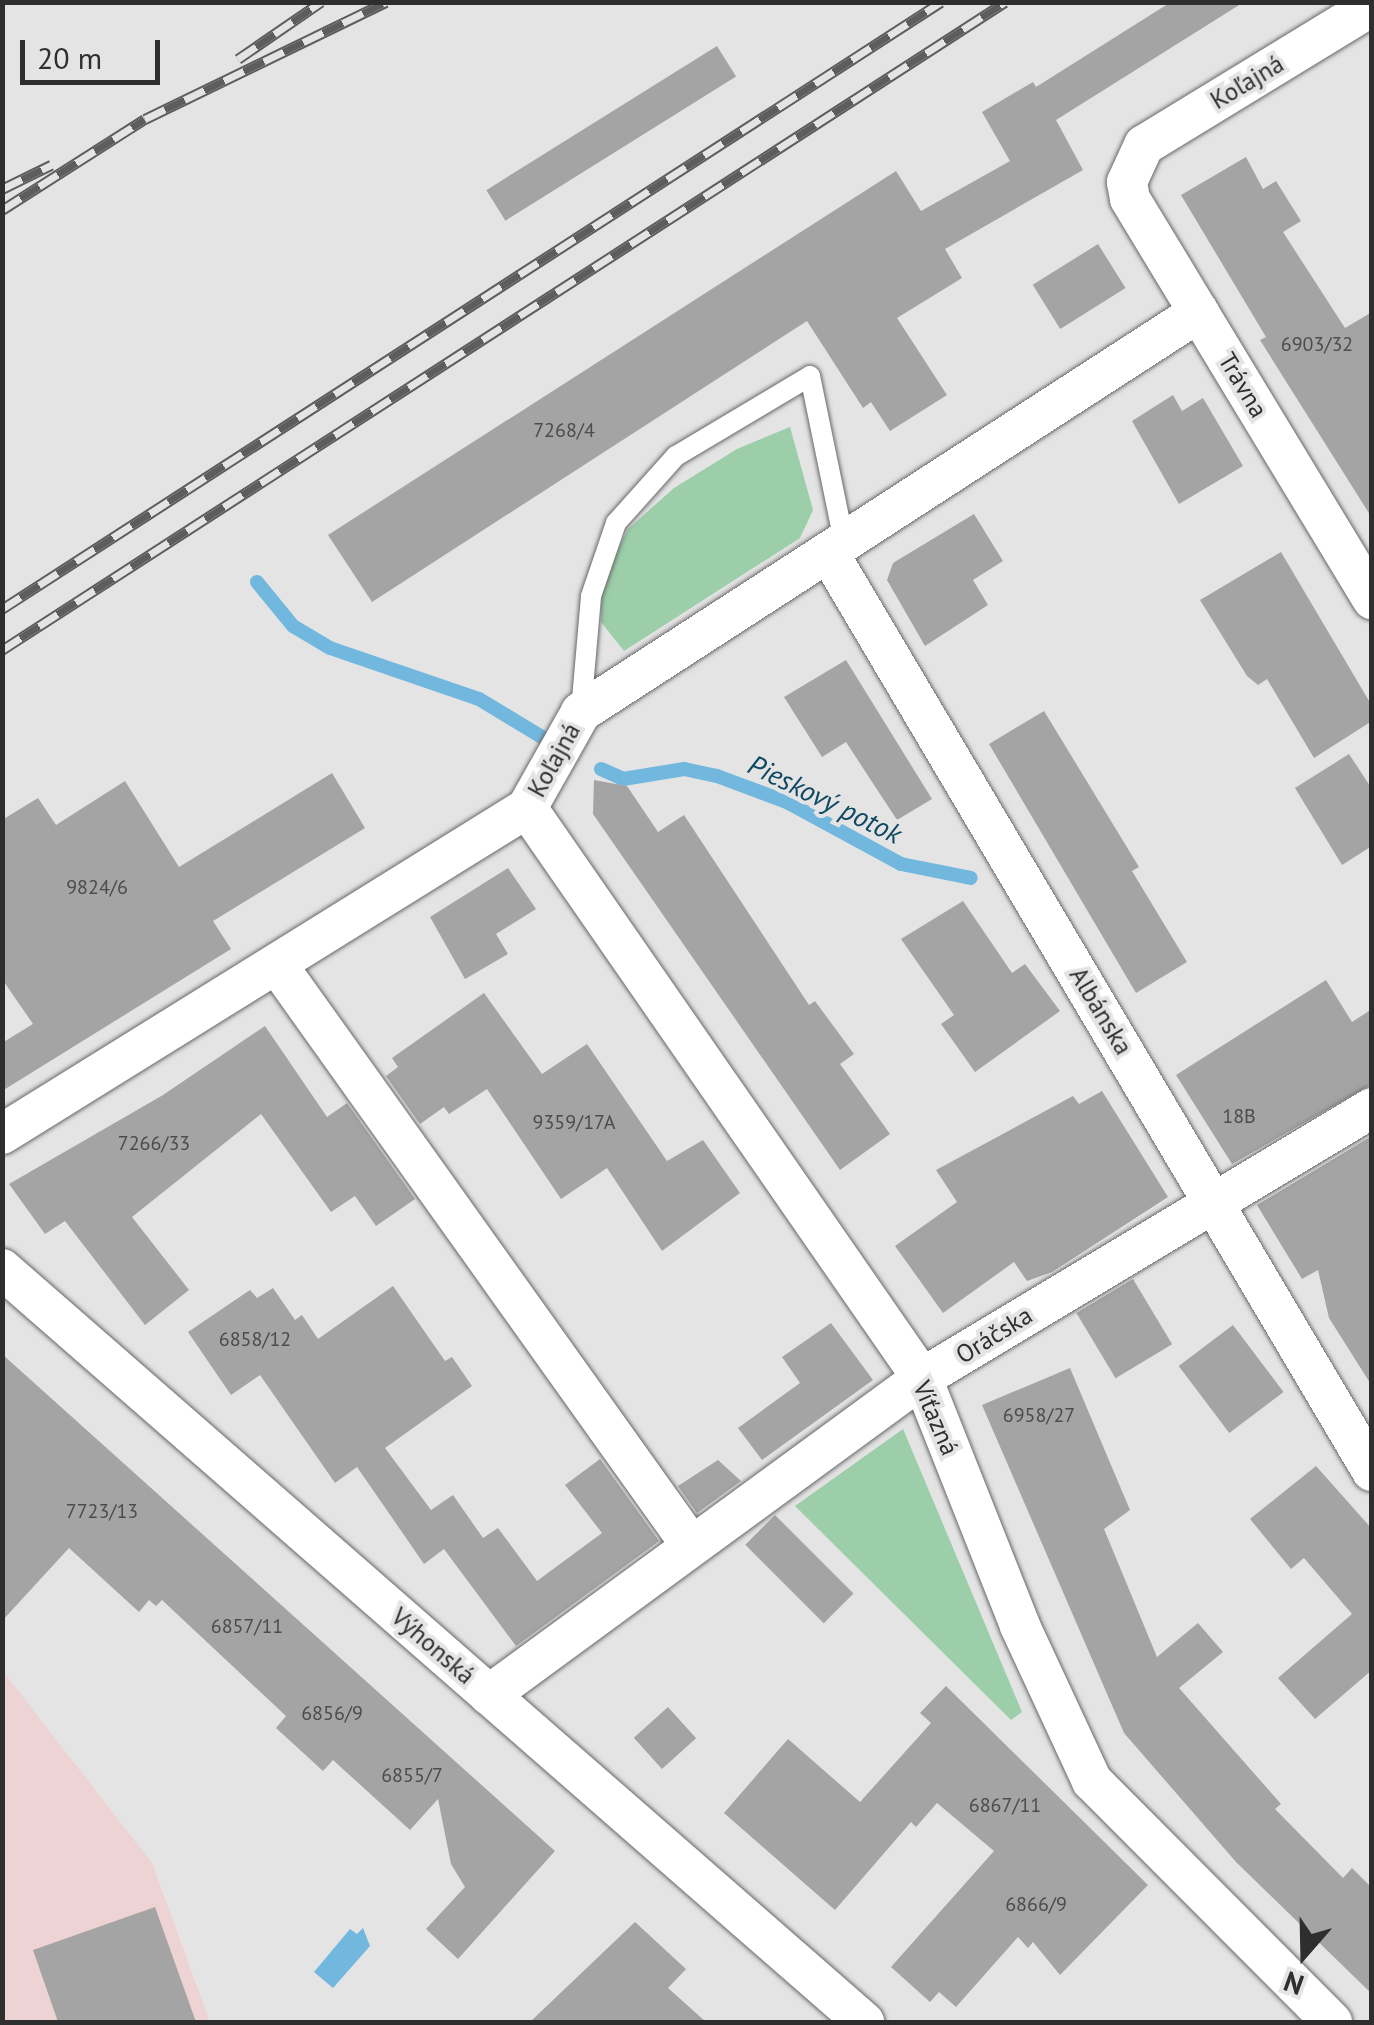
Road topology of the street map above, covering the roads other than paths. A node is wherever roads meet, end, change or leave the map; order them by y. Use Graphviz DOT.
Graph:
graph roads {
  1 [pos="1372,6"];
  2 [pos="1130,167"];
  3 [pos="1200,312"];
  4 [pos="836,547"];
  5 [pos="1372,600"];
  6 [pos="581,712"];
  7 [pos="527,808"];
  8 [pos="278,966"];
  9 [pos="1372,1108"];
  10 [pos="2,1134"];
  11 [pos="1213,1199"];
  12 [pos="2,1269"];
  13 [pos="922,1378"];
  14 [pos="1372,1471"];
  15 [pos="690,1545"];
  16 [pos="489,1696"];
  17 [pos="864,2022"];
  18 [pos="1332,2022"];
  1 -- 2 [label="street, Koľajná"];
  2 -- 3 [label="street, Trávna"];
  3 -- 4 [label="street, Koľajná"];
  3 -- 5 [label="street, Trávna"];
  4 -- 6 [label="street, Koľajná"];
  4 -- 6 [label="lane"];
  4 -- 11 [label="street, Albánska"];
  6 -- 7 [label="street, Koľajná"];
  7 -- 8 [label="street, Koľajná"];
  7 -- 13 [label="street, Víťazná"];
  8 -- 10 [label="street, Koľajná"];
  8 -- 15 [label="street"];
  9 -- 11 [label="street, Oráčska"];
  11 -- 13 [label="street, Oráčska"];
  11 -- 14 [label="street, Albánska"];
  12 -- 16 [label="street, Výhonská"];
  13 -- 15 [label="street, Oráčska"];
  13 -- 18 [label="street, Víťazná"];
  15 -- 16 [label="street, Oráčska"];
  16 -- 17 [label="street, Výhonská"];
}
